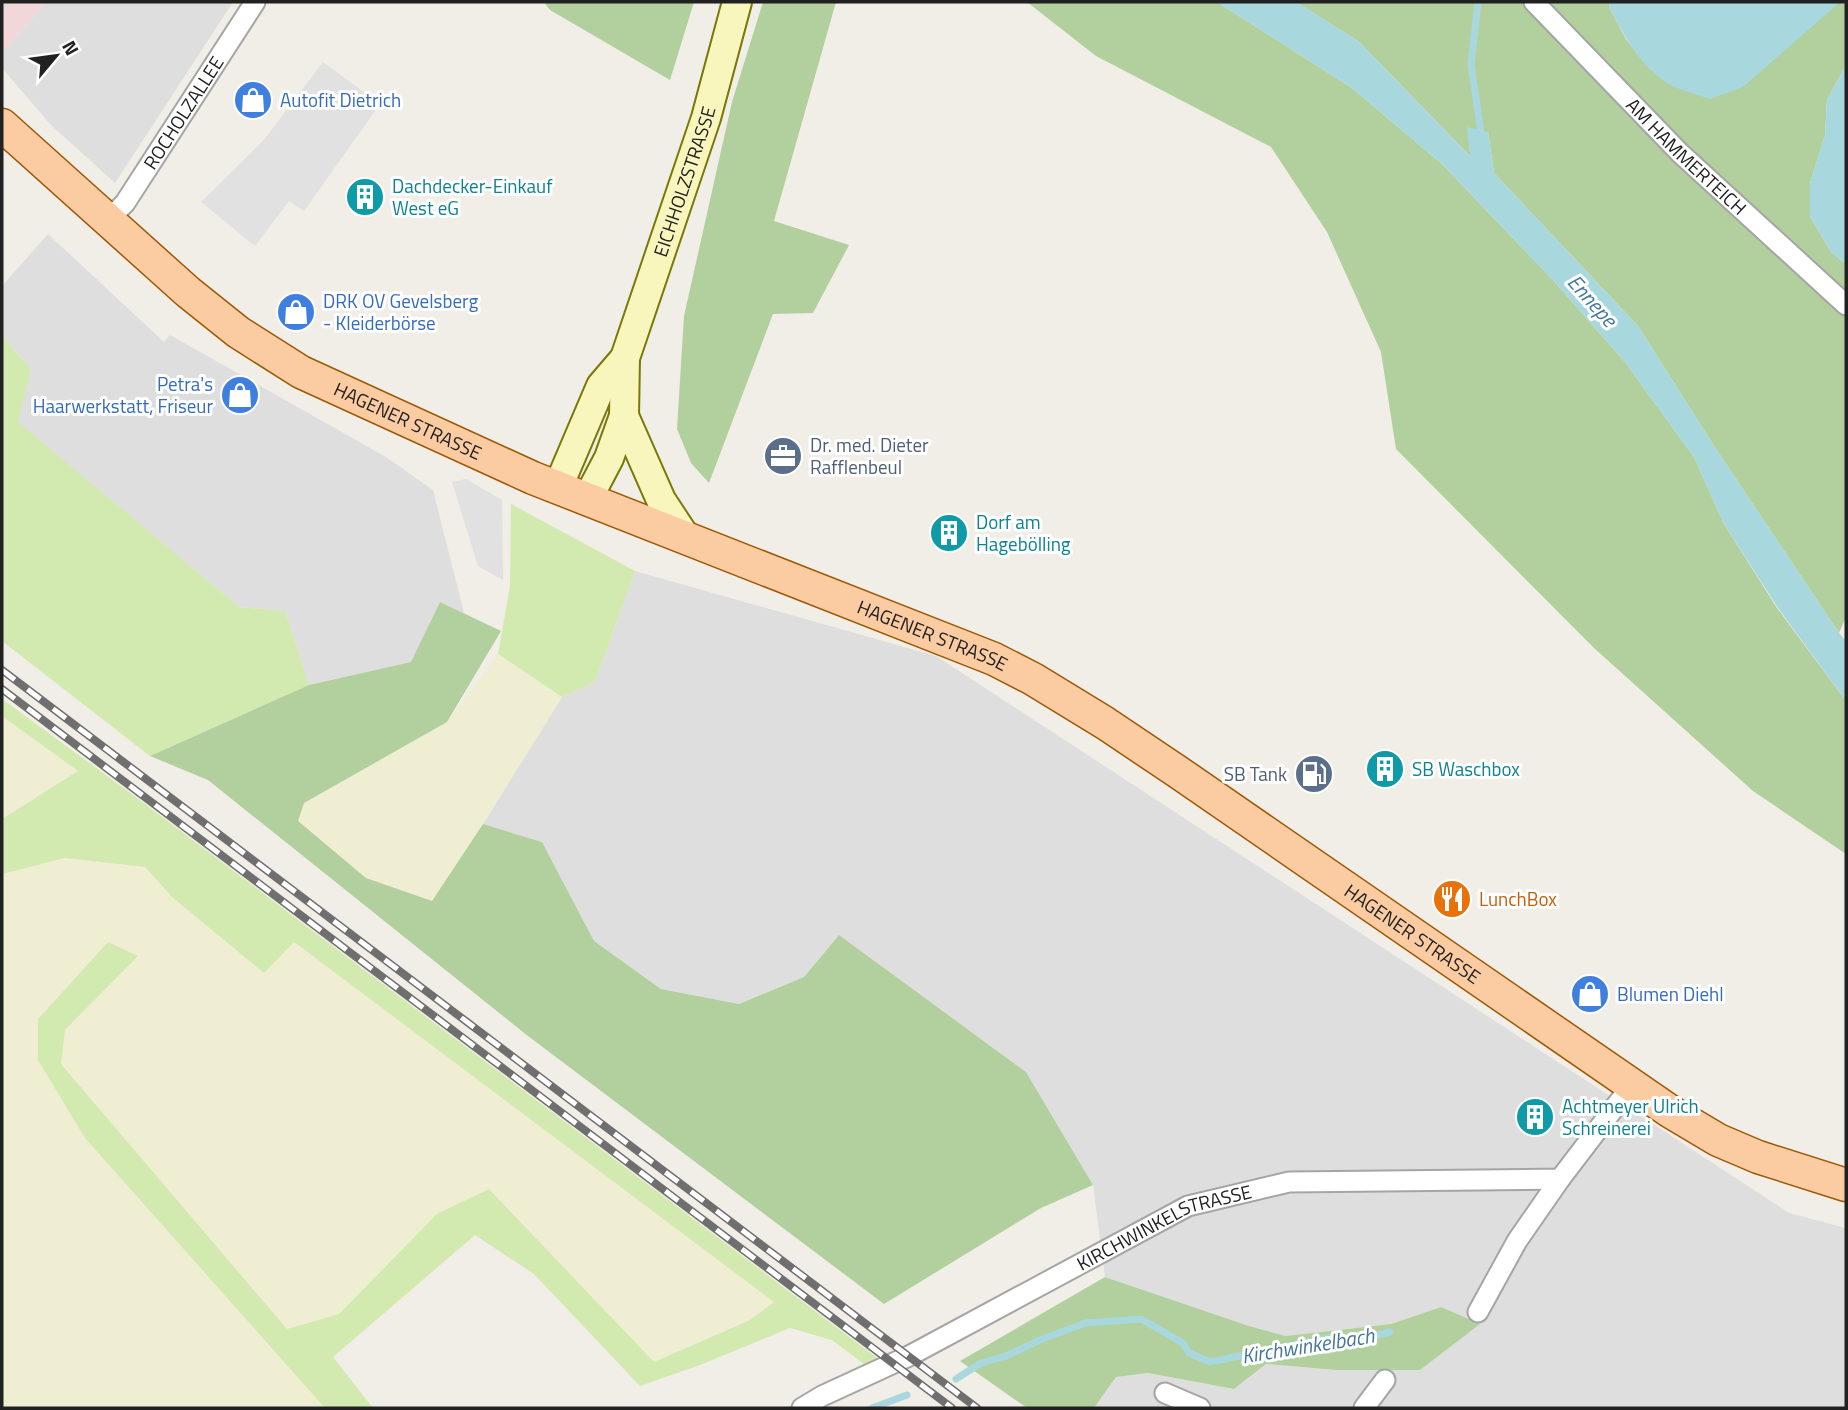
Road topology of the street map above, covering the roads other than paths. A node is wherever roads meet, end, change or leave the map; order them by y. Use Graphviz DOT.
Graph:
graph roads {
  1 [pos="255,2"];
  2 [pos="737,2"];
  3 [pos="1534,2"];
  4 [pos="2,125"];
  5 [pos="107,221"];
  6 [pos="1846,304"];
  7 [pos="625,358"];
  8 [pos="624,416"];
  9 [pos="558,487"];
  10 [pos="588,498"];
  11 [pos="686,538"];
  12 [pos="1631,1086"];
  13 [pos="1560,1180"];
  14 [pos="1846,1185"];
  15 [pos="1478,1312"];
  16 [pos="1385,1380"];
  17 [pos="1165,1393"];
  18 [pos="802,1408"];
  19 [pos="1200,1408"];
  20 [pos="1364,1408"];
  1 -- 5 [label="street, ROCHOLZALLEE"];
  2 -- 7 [label="main road, EICHHOLZSTRASSE"];
  3 -- 6 [label="street, AM HAMMERTEICH"];
  4 -- 5 [label="main road, HAGENER STRASSE"];
  5 -- 9 [label="main road, HAGENER STRASSE"];
  7 -- 8 [label="main road, EICHHOLZSTRASSE"];
  7 -- 9 [label="main road, EICHHOLZSTRASSE"];
  8 -- 10 [label="main road, EICHHOLZSTRASSE"];
  8 -- 11 [label="main road"];
  9 -- 10 [label="main road, HAGENER STRASSE"];
  10 -- 11 [label="main road, HAGENER STRASSE"];
  11 -- 12 [label="main road, HAGENER STRASSE"];
  12 -- 13 [label="street"];
  12 -- 14 [label="main road, HAGENER STRASSE"];
  13 -- 15 [label="street"];
  13 -- 18 [label="street, KIRCHWINKELSTRASSE"];
  16 -- 20 [label="street"];
  17 -- 19 [label="street"];
}
